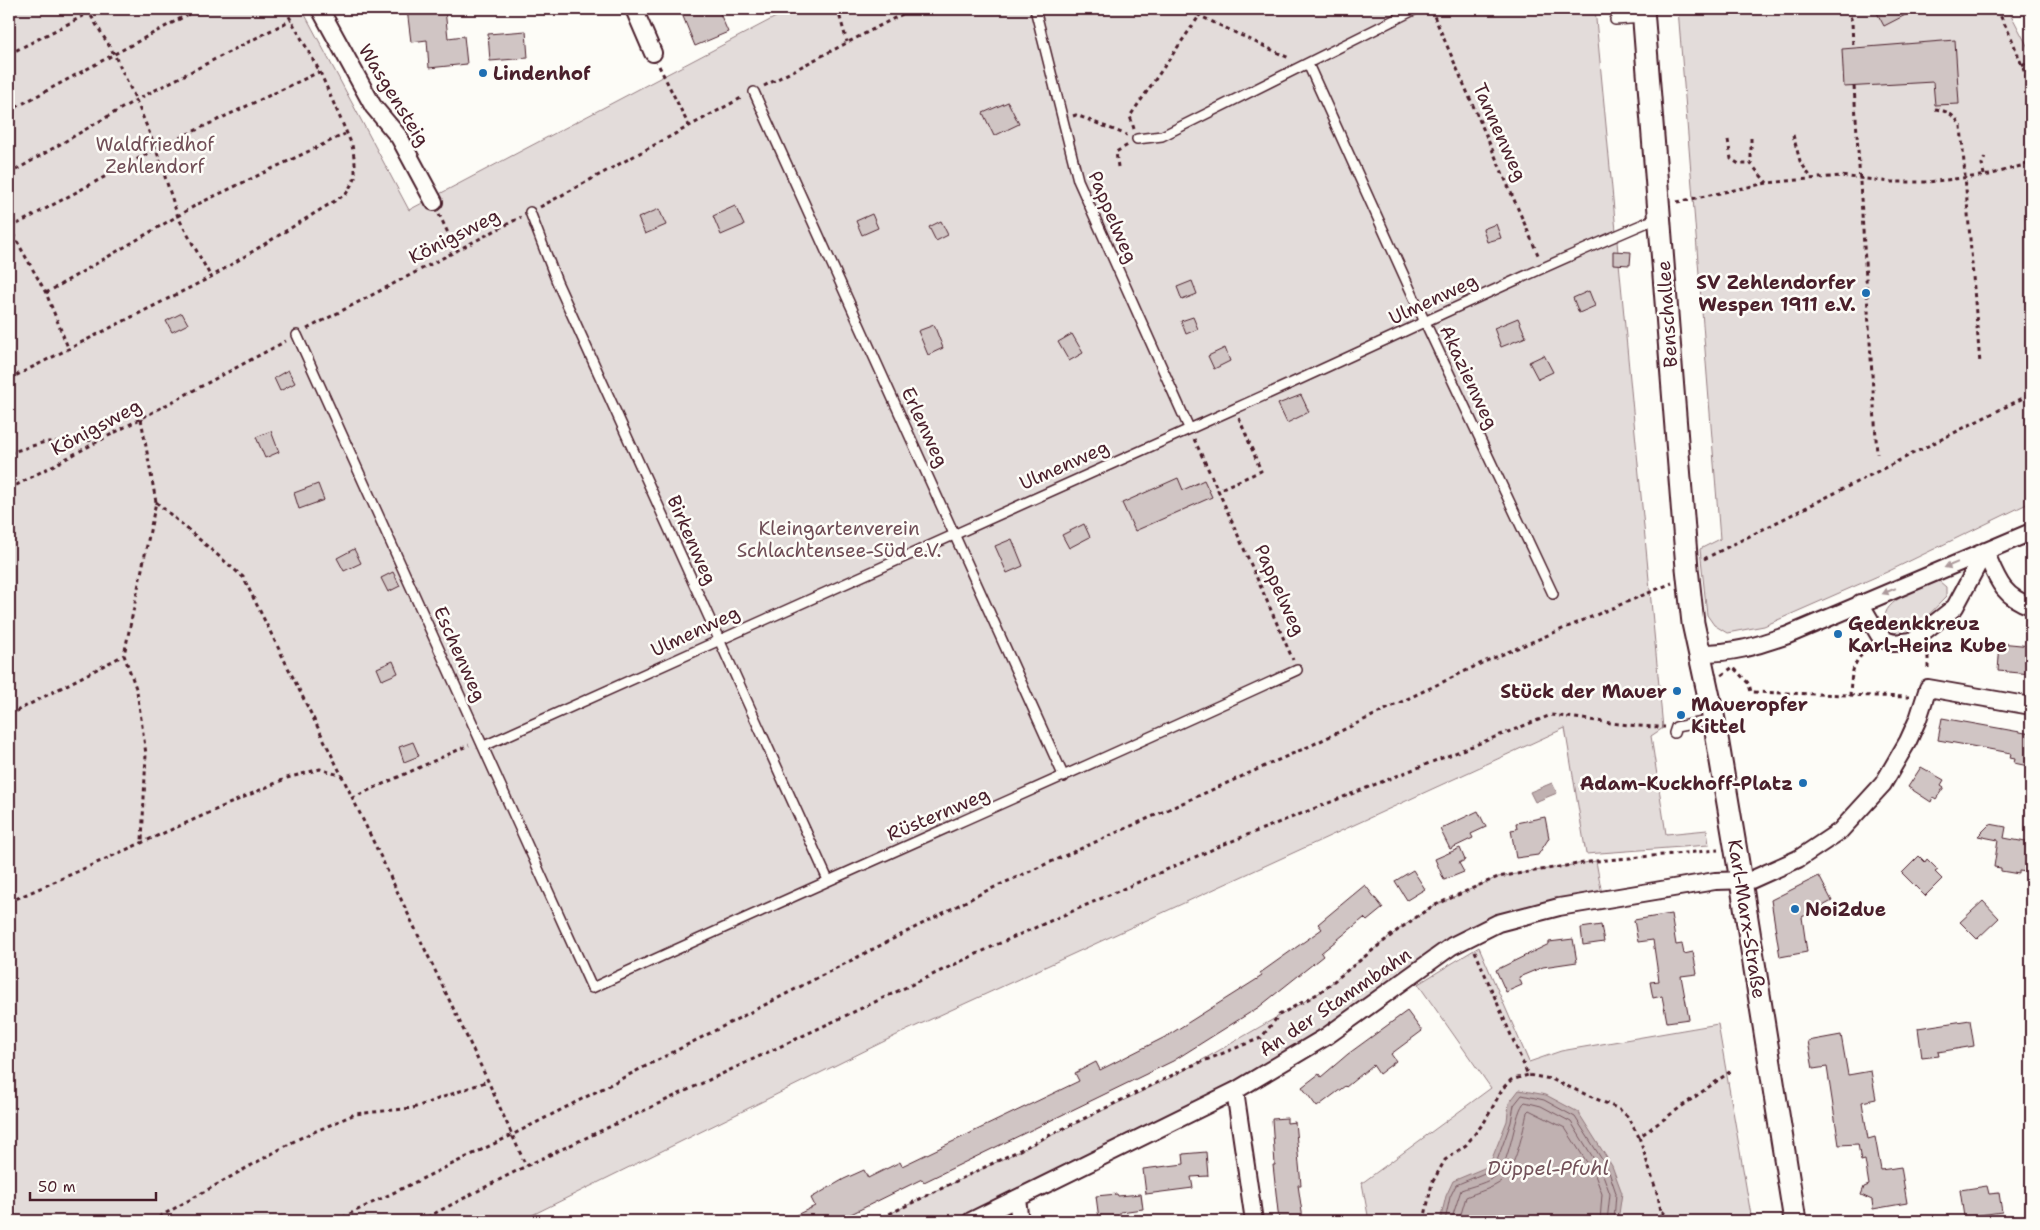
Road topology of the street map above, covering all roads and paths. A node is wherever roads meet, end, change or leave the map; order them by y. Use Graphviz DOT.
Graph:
graph roads {
  1 [pos="97,9"];
  2 [pos="181,9"];
  3 [pos="198,9"];
  4 [pos="285,9"];
  5 [pos="320,9"];
  6 [pos="634,9"];
  7 [pos="841,9"];
  8 [pos="912,9"];
  9 [pos="1035,9"];
  10 [pos="1191,9"];
  11 [pos="1204,9"];
  12 [pos="1416,9"];
  13 [pos="1431,9"];
  14 [pos="1847,9"];
  15 [pos="1997,9"];
  16 [pos="88,11"];
  17 [pos="1644,13"];
  18 [pos="185,16"];
  19 [pos="1200,16"];
  20 [pos="291,20"];
  21 [pos="1615,20"];
  22 [pos="848,42"];
  23 [pos="1853,48"];
  24 [pos="653,53"];
  25 [pos="9,54"];
  26 [pos="114,54"];
  27 [pos="2031,60"];
  28 [pos="1306,65"];
  29 [pos="2022,65"];
  30 [pos="320,72"];
  31 [pos="1854,86"];
  32 [pos="2031,90"];
  33 [pos="754,92"];
  34 [pos="136,100"];
  35 [pos="1935,109"];
  36 [pos="9,111"];
  37 [pos="1062,118"];
  38 [pos="689,126"];
  39 [pos="345,134"];
  40 [pos="1793,135"];
  41 [pos="1751,138"];
  42 [pos="1137,139"];
  43 [pos="1728,140"];
  44 [pos="156,150"];
  45 [pos="1985,157"];
  46 [pos="2031,163"];
  47 [pos="1751,164"];
  48 [pos="1118,167"];
  49 [pos="9,174"];
  50 [pos="1984,175"];
  51 [pos="1965,178"];
  52 [pos="1812,179"];
  53 [pos="1860,179"];
  54 [pos="1767,183"];
  55 [pos="434,202"];
  56 [pos="1666,210"];
  57 [pos="530,212"];
  58 [pos="178,216"];
  59 [pos="9,227"];
  60 [pos="456,250"];
  61 [pos="1543,267"];
  62 [pos="211,277"];
  63 [pos="46,293"];
  64 [pos="1424,320"];
  65 [pos="297,335"];
  66 [pos="69,350"];
  67 [pos="1980,364"];
  68 [pos="9,379"];
  69 [pos="2031,394"];
  70 [pos="1236,408"];
  71 [pos="141,419"];
  72 [pos="1189,428"];
  73 [pos="100,440"];
  74 [pos="9,453"];
  75 [pos="1877,454"];
  76 [pos="9,489"];
  77 [pos="1218,490"];
  78 [pos="156,502"];
  79 [pos="955,532"];
  80 [pos="2031,532"];
  81 [pos="1985,551"];
  82 [pos="1698,562"];
  83 [pos="1672,582"];
  84 [pos="1553,594"];
  85 [pos="1860,603"];
  86 [pos="2031,606"];
  87 [pos="1693,618"];
  88 [pos="718,638"];
  89 [pos="1918,638"];
  90 [pos="1885,640"];
  91 [pos="1700,653"];
  92 [pos="124,655"];
  93 [pos="1733,667"];
  94 [pos="1297,670"];
  95 [pos="1928,688"];
  96 [pos="1850,696"];
  97 [pos="2031,706"];
  98 [pos="9,715"];
  99 [pos="1714,720"];
  100 [pos="1675,730"];
  101 [pos="482,743"];
  102 [pos="342,776"];
  103 [pos="1064,777"];
  104 [pos="352,798"];
  105 [pos="142,841"];
  106 [pos="1723,849"];
  107 [pos="828,880"];
  108 [pos="1742,881"];
  109 [pos="9,902"];
  110 [pos="1469,937"];
  111 [pos="592,988"];
  112 [pos="1732,1071"];
  113 [pos="1528,1075"];
  114 [pos="488,1080"];
  115 [pos="1235,1091"];
  116 [pos="512,1135"];
  117 [pos="1639,1138"];
  118 [pos="526,1166"];
  119 [pos="1017,1200"];
  120 [pos="9,1205"];
  121 [pos="1662,1210"];
  122 [pos="16,1221"];
  123 [pos="152,1221"];
  124 [pos="335,1221"];
  125 [pos="420,1221"];
  126 [pos="875,1221"];
  127 [pos="971,1221"];
  128 [pos="1020,1221"];
  129 [pos="1254,1221"];
  130 [pos="1424,1221"];
  131 [pos="1663,1221"];
  132 [pos="1672,1221"];
  133 [pos="1795,1221"];
  1 -- 16 [label="path"];
  2 -- 18 [label="path"];
  3 -- 18 [label="path"];
  4 -- 20 [label="path"];
  5 -- 55 [label="street, Wasgensteig"];
  6 -- 24 [label="street"];
  7 -- 22 [label="path"];
  8 -- 22 [label="path, Königsweg"];
  9 -- 37 [label="lane, Pappelweg"];
  10 -- 19 [label="path"];
  11 -- 19 [label="path"];
  12 -- 28 [label="lane"];
  13 -- 61 [label="path, Tannenweg"];
  14 -- 23 [label="path"];
  15 -- 29 [label="path"];
  16 -- 25 [label="path"];
  16 -- 26 [label="path"];
  17 -- 21 [label="lane"];
  17 -- 56 [label="street, Benschallee"];
  18 -- 26 [label="path"];
  19 -- 28 [label="path"];
  19 -- 42 [label="path"];
  20 -- 30 [label="path"];
  20 -- 34 [label="path"];
  22 -- 33 [label="path, Königsweg"];
  24 -- 38 [label="path"];
  26 -- 34 [label="path"];
  26 -- 36 [label="path"];
  27 -- 29 [label="path"];
  28 -- 42 [label="lane"];
  28 -- 64 [label="lane, Akazienweg"];
  29 -- 32 [label="path"];
  30 -- 39 [label="path"];
  30 -- 44 [label="path"];
  31 -- 53 [label="path"];
  33 -- 38 [label="path, Königsweg"];
  33 -- 79 [label="lane, Erlenweg"];
  34 -- 44 [label="path"];
  34 -- 49 [label="path"];
  35 -- 51 [label="path"];
  37 -- 42 [label="path"];
  37 -- 72 [label="lane, Pappelweg"];
  38 -- 57 [label="path, Königsweg"];
  39 -- 58 [label="path"];
  39 -- 62 [label="path"];
  40 -- 52 [label="path"];
  41 -- 47 [label="path"];
  42 -- 48 [label="path"];
  43 -- 47 [label="path"];
  44 -- 58 [label="path"];
  44 -- 59 [label="path"];
  45 -- 50 [label="path"];
  46 -- 50 [label="path"];
  47 -- 54 [label="path"];
  50 -- 51 [label="path"];
  51 -- 53 [label="path"];
  51 -- 67 [label="path"];
  52 -- 53 [label="path"];
  52 -- 54 [label="path"];
  53 -- 75 [label="path"];
  54 -- 56 [label="path"];
  55 -- 60 [label="path"];
  56 -- 61 [label="lane, Ulmenweg"];
  56 -- 87 [label="street, Benschallee"];
  57 -- 60 [label="path, Königsweg"];
  57 -- 88 [label="lane, Birkenweg"];
  58 -- 62 [label="path"];
  58 -- 63 [label="path"];
  59 -- 63 [label="path"];
  60 -- 65 [label="path, Königsweg"];
  61 -- 64 [label="lane, Ulmenweg"];
  62 -- 66 [label="path"];
  63 -- 66 [label="path"];
  64 -- 70 [label="lane, Ulmenweg"];
  64 -- 84 [label="lane, Akazienweg"];
  65 -- 71 [label="path, Königsweg"];
  65 -- 101 [label="lane, Eschenweg"];
  66 -- 68 [label="path"];
  69 -- 82 [label="path"];
  70 -- 72 [label="lane, Ulmenweg"];
  70 -- 77 [label="path"];
  71 -- 73 [label="path, Königsweg"];
  71 -- 78 [label="path"];
  72 -- 77 [label="path, Pappelweg"];
  72 -- 79 [label="lane, Ulmenweg"];
  73 -- 74 [label="path"];
  73 -- 76 [label="path, Königsweg"];
  77 -- 94 [label="path, Pappelweg"];
  78 -- 92 [label="path"];
  78 -- 102 [label="path"];
  79 -- 88 [label="lane, Ulmenweg"];
  79 -- 103 [label="lane, Erlenweg"];
  80 -- 81 [label="street"];
  81 -- 85 [label="street, one-way"];
  81 -- 86 [label="street"];
  81 -- 89 [label="street"];
  83 -- 116 [label="path"];
  85 -- 90 [label="street"];
  85 -- 91 [label="street"];
  87 -- 91 [label="street, Karl-Marx-Straße"];
  88 -- 101 [label="lane, Ulmenweg"];
  88 -- 107 [label="lane, Birkenweg"];
  89 -- 90 [label="street"];
  89 -- 95 [label="path"];
  90 -- 96 [label="path"];
  91 -- 99 [label="street, Karl-Marx-Straße"];
  92 -- 98 [label="path"];
  92 -- 105 [label="path"];
  93 -- 96 [label="path"];
  94 -- 103 [label="lane, Rüsternweg"];
  95 -- 96 [label="path"];
  95 -- 97 [label="street"];
  95 -- 108 [label="street, An der Stammbahn"];
  99 -- 100 [label="lane"];
  99 -- 108 [label="street, Karl-Marx-Straße"];
  100 -- 118 [label="path"];
  101 -- 104 [label="path"];
  101 -- 111 [label="lane, Eschenweg"];
  102 -- 104 [label="path"];
  102 -- 105 [label="path"];
  103 -- 107 [label="lane, Rüsternweg"];
  104 -- 114 [label="path"];
  105 -- 109 [label="path"];
  106 -- 126 [label="path"];
  107 -- 111 [label="lane, Rüsternweg"];
  108 -- 110 [label="street, An der Stammbahn"];
  108 -- 133 [label="street, Karl-Marx-Straße"];
  110 -- 113 [label="path"];
  110 -- 115 [label="street, An der Stammbahn"];
  112 -- 117 [label="path"];
  113 -- 117 [label="path"];
  113 -- 130 [label="path"];
  114 -- 116 [label="path"];
  114 -- 123 [label="path"];
  115 -- 119 [label="street, An der Stammbahn"];
  115 -- 129 [label="street"];
  116 -- 118 [label="path"];
  116 -- 124 [label="path"];
  117 -- 121 [label="path"];
  118 -- 125 [label="path"];
  119 -- 127 [label="street, An der Stammbahn"];
  119 -- 128 [label="street"];
  120 -- 122 [label="path"];
  121 -- 131 [label="path"];
  121 -- 132 [label="path"];
}
